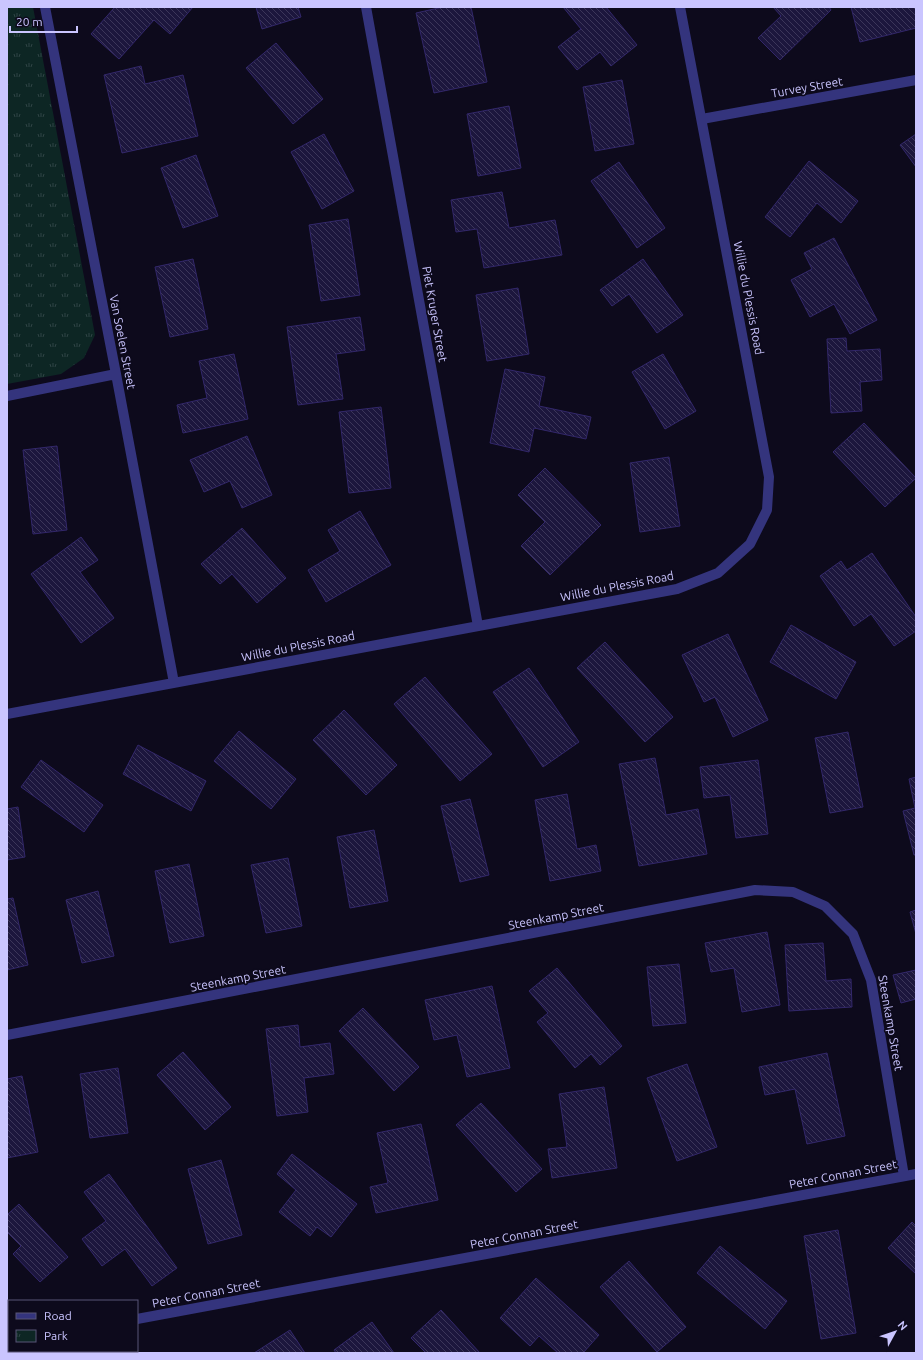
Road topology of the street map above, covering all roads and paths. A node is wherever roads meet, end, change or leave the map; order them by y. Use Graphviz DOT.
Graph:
graph roads {
  1 [pos="45,7"];
  2 [pos="366,7"];
  3 [pos="680,7"];
  4 [pos="916,80"];
  5 [pos="702,119"];
  6 [pos="116,374"];
  7 [pos="7,396"];
  8 [pos="478,626"];
  9 [pos="174,683"];
  10 [pos="7,714"];
  11 [pos="7,1035"];
  12 [pos="916,1174"];
  13 [pos="904,1176"];
  14 [pos="138,1319"];
  1 -- 6 [label="street, Van Soelen Street"];
  2 -- 8 [label="street, Piet Kruger Street"];
  3 -- 5 [label="street, Willie du Plessis Road"];
  4 -- 5 [label="street, Turvey Street"];
  5 -- 8 [label="street, Willie du Plessis Road"];
  6 -- 7 [label="street"];
  6 -- 9 [label="street, Van Soelen Street"];
  8 -- 9 [label="street, Willie du Plessis Road"];
  9 -- 10 [label="street, Willie du Plessis Road"];
  11 -- 13 [label="street, Steenkamp Street"];
  12 -- 13 [label="street, Peter Connan Street"];
  13 -- 14 [label="street, Peter Connan Street"];
}
